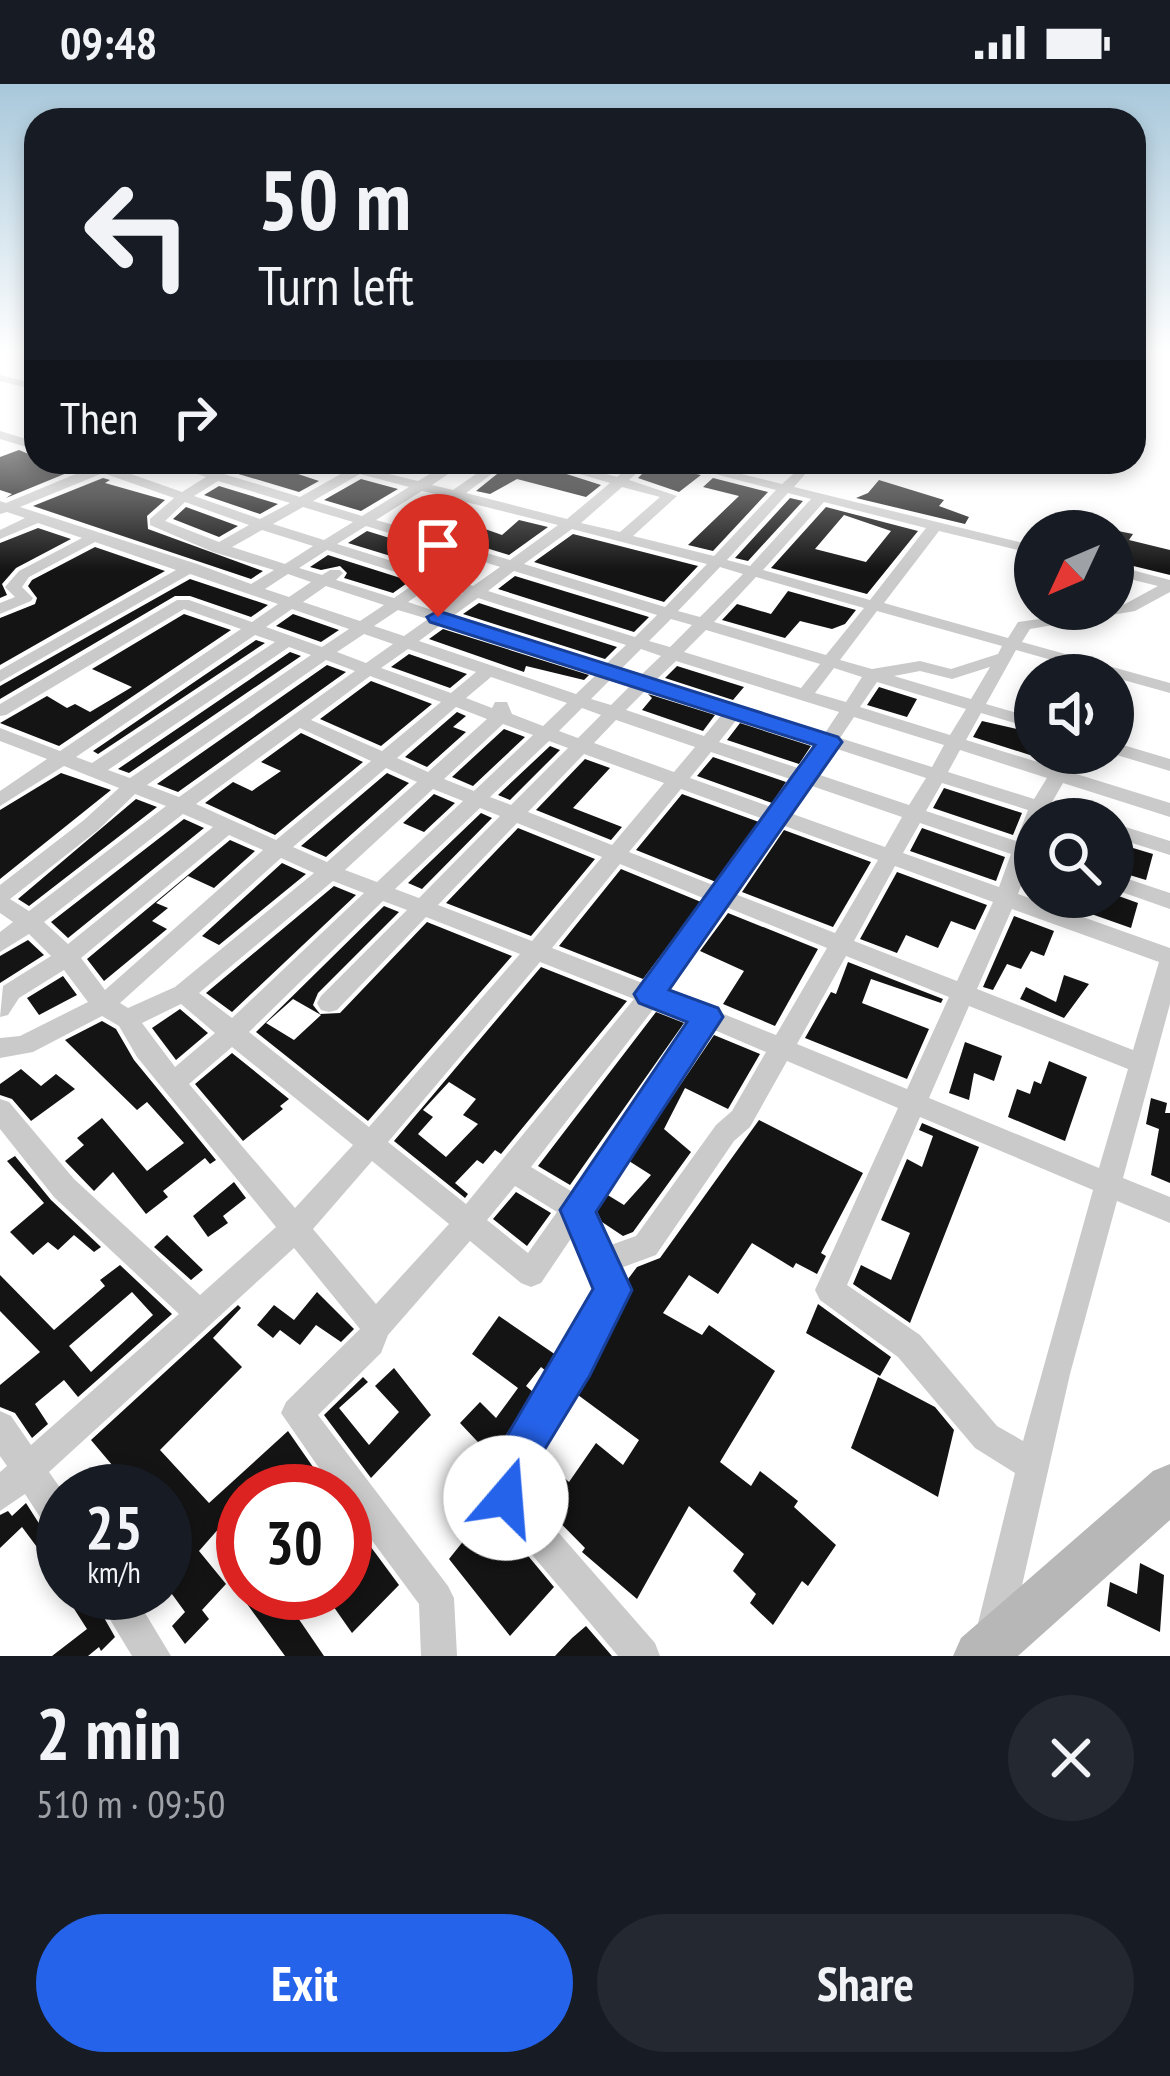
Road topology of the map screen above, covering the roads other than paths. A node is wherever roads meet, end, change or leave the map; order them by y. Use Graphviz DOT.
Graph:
graph roads {
  1 [pos="87,474"];
  2 [pos="131,474"];
  3 [pos="210,474"];
  4 [pos="349,474"];
  5 [pos="367,474"];
  6 [pos="440,474"];
  7 [pos="483,474"];
  8 [pos="596,474"];
  9 [pos="624,474"];
  10 [pos="724,474"];
  11 [pos="798,474"];
  12 [pos="217,476"];
  13 [pos="617,479"];
  14 [pos="419,487"];
  15 [pos="785,489"];
  16 [pos="451,495"];
  17 [pos="183,497"];
  18 [pos="820,498"];
  19 [pos="298,502"];
  20 [pos="2,508"];
  21 [pos="34,519"];
  22 [pos="362,521"];
  23 [pos="262,525"];
  24 [pos="563,525"];
  25 [pos="936,525"];
  26 [pos="401,534"];
  27 [pos="0,535"];
  28 [pos="92,538"];
  29 [pos="622,538"];
  30 [pos="325,545"];
  31 [pos="1014,545"];
  32 [pos="220,548"];
  33 [pos="468,554"];
  34 [pos="360,556"];
  35 [pos="718,562"];
  36 [pos="508,566"];
  37 [pos="288,568"];
  38 [pos="188,570"];
  39 [pos="752,572"];
  40 [pos="1134,576"];
  41 [pos="326,579"];
  42 [pos="430,579"];
  43 [pos="1170,586"];
  44 [pos="251,591"];
  45 [pos="472,591"];
  46 [pos="396,603"];
  47 [pos="292,605"];
  48 [pos="875,606"];
  49 [pos="0,609"];
  50 [pos="663,613"];
  51 [pos="438,617"];
  52 [pos="699,623"];
  53 [pos="258,628"];
  54 [pos="359,628"];
  55 [pos="288,640"];
  56 [pos="638,640"];
  57 [pos="402,643"];
  58 [pos="1008,650"];
  59 [pos="676,652"];
  60 [pos="323,655"];
  61 [pos="832,661"];
  62 [pos="366,669"];
  63 [pos="488,671"];
  64 [pos="608,671"];
  65 [pos="873,674"];
  66 [pos="0,676"];
  67 [pos="650,682"];
  68 [pos="1170,688"];
  69 [pos="806,693"];
  70 [pos="455,700"];
  71 [pos="579,702"];
  72 [pos="974,705"];
  73 [pos="501,706"];
  74 [pos="851,708"];
  75 [pos="736,709"];
  76 [pos="0,711"];
  77 [pos="613,713"];
  78 [pos="1014,717"];
  79 [pos="297,720"];
  80 [pos="548,732"];
  81 [pos="0,734"];
  82 [pos="953,741"];
  83 [pos="830,742"];
  84 [pos="584,744"];
  85 [pos="708,744"];
  86 [pos="1014,754"];
  87 [pos="1134,754"];
  88 [pos="60,758"];
  89 [pos="384,761"];
  90 [pos="1170,765"];
  91 [pos="93,771"];
  92 [pos="1088,774"];
  93 [pos="804,775"];
  94 [pos="934,775"];
  95 [pos="679,778"];
  96 [pos="429,781"];
  97 [pos="132,786"];
  98 [pos="476,799"];
  99 [pos="1014,799"];
  100 [pos="0,800"];
  101 [pos="181,805"];
  102 [pos="1170,810"];
  103 [pos="914,813"];
  104 [pos="777,814"];
  105 [pos="515,815"];
  106 [pos="227,826"];
  107 [pos="1134,837"];
  108 [pos="1014,847"];
  109 [pos="1170,848"];
  110 [pos="281,850"];
  111 [pos="892,854"];
  112 [pos="616,856"];
  113 [pos="330,872"];
  114 [pos="1014,881"];
  115 [pos="1134,888"];
  116 [pos="381,889"];
  117 [pos="1007,895"];
  118 [pos="719,896"];
  119 [pos="0,899"];
  120 [pos="1170,901"];
  121 [pos="421,905"];
  122 [pos="30,922"];
  123 [pos="0,944"];
  124 [pos="843,944"];
  125 [pos="536,952"];
  126 [pos="67,958"];
  127 [pos="1170,959"];
  128 [pos="965,991"];
  129 [pos="183,993"];
  130 [pos="650,994"];
  131 [pos="329,1003"];
  132 [pos="0,1008"];
  133 [pos="116,1012"];
  134 [pos="707,1017"];
  135 [pos="235,1031"];
  136 [pos="781,1047"];
  137 [pos="0,1048"];
  138 [pos="1143,1065"];
  139 [pos="174,1082"];
  140 [pos="915,1103"];
  141 [pos="0,1110"];
  142 [pos="372,1146"];
  143 [pos="511,1169"];
  144 [pos="1112,1184"];
  145 [pos="578,1210"];
  146 [pos="1170,1210"];
  147 [pos="469,1225"];
  148 [pos="296,1228"];
  149 [pos="601,1262"];
  150 [pos="201,1315"];
  151 [pos="376,1326"];
  152 [pos="0,1427"];
  153 [pos="1033,1466"];
  154 [pos="27,1469"];
  155 [pos="36,1482"];
  156 [pos="1170,1488"];
  157 [pos="0,1494"];
  158 [pos="130,1620"];
  159 [pos="986,1654"];
  160 [pos="153,1656"];
  161 [pos="439,1656"];
  162 [pos="641,1656"];
  1 -- 20 [label="street"];
  2 -- 17 [label="street"];
  3 -- 12 [label="street"];
  4 -- 19 [label="street"];
  5 -- 14 [label="street"];
  6 -- 14 [label="street"];
  7 -- 16 [label="street"];
  8 -- 13 [label="street"];
  9 -- 13 [label="street"];
  10 -- 15 [label="street"];
  11 -- 15 [label="street"];
  12 -- 17 [label="street"];
  12 -- 19 [label="street"];
  13 -- 24 [label="street"];
  13 -- 29 [label="street"];
  14 -- 16 [label="street"];
  14 -- 22 [label="street"];
  15 -- 18 [label="street"];
  15 -- 35 [label="street"];
  16 -- 24 [label="street"];
  16 -- 26 [label="street"];
  17 -- 23 [label="street"];
  17 -- 32 [label="street"];
  18 -- 25 [label="street"];
  18 -- 39 [label="street"];
  19 -- 22 [label="street"];
  19 -- 23 [label="street"];
  20 -- 21 [label="street"];
  21 -- 27 [label="street"];
  21 -- 28 [label="street"];
  22 -- 26 [label="street"];
  22 -- 30 [label="street"];
  23 -- 30 [label="street"];
  23 -- 32 [label="street"];
  24 -- 29 [label="street"];
  24 -- 36 [label="street"];
  25 -- 31 [label="street"];
  25 -- 48 [label="street"];
  26 -- 33 [label="street"];
  28 -- 38 [label="street"];
  28 -- 49 [label="street"];
  29 -- 35 [label="street"];
  30 -- 34 [label="street"];
  30 -- 37 [label="street"];
  32 -- 37 [label="street"];
  32 -- 38 [label="street"];
  33 -- 36 [label="street"];
  33 -- 42 [label="street"];
  34 -- 41 [label="street"];
  34 -- 42 [label="street"];
  35 -- 39 [label="street"];
  35 -- 50 [label="street"];
  36 -- 45 [label="street"];
  36 -- 50 [label="street"];
  37 -- 41 [label="street"];
  37 -- 44 [label="street"];
  38 -- 44 [label="street"];
  38 -- 66 [label="street"];
  39 -- 48 [label="street"];
  39 -- 52 [label="street"];
  40 -- 43 [label="street"];
  41 -- 46 [label="street"];
  41 -- 47 [label="street"];
  42 -- 45 [label="street"];
  42 -- 46 [label="street"];
  43 -- 58 [label="street"];
  44 -- 47 [label="street"];
  45 -- 51 [label="street"];
  45 -- 56 [label="street"];
  46 -- 51 [label="street"];
  46 -- 54 [label="street"];
  47 -- 53 [label="street"];
  47 -- 54 [label="street"];
  48 -- 58 [label="street"];
  48 -- 61 [label="street"];
  50 -- 52 [label="street"];
  50 -- 56 [label="street"];
  51 -- 57 [label="street"];
  51 -- 64 [label="street"];
  52 -- 59 [label="street"];
  52 -- 61 [label="street"];
  53 -- 55 [label="street"];
  53 -- 76 [label="street"];
  53 -- 88 [label="street"];
  54 -- 57 [label="street"];
  54 -- 60 [label="street"];
  55 -- 60 [label="street"];
  55 -- 91 [label="street"];
  56 -- 59 [label="street"];
  56 -- 64 [label="street"];
  57 -- 62 [label="street"];
  57 -- 63 [label="street"];
  58 -- 65 [label="street"];
  58 -- 68 [label="street"];
  58 -- 72 [label="street"];
  59 -- 67 [label="street"];
  59 -- 69 [label="street"];
  60 -- 62 [label="street"];
  60 -- 97 [label="street"];
  61 -- 65 [label="street"];
  61 -- 69 [label="street"];
  62 -- 70 [label="street"];
  62 -- 79 [label="street"];
  63 -- 70 [label="street"];
  63 -- 71 [label="street"];
  64 -- 67 [label="street"];
  64 -- 71 [label="street"];
  65 -- 72 [label="street"];
  65 -- 74 [label="street"];
  67 -- 75 [label="street"];
  67 -- 77 [label="street"];
  69 -- 74 [label="street"];
  70 -- 73 [label="street"];
  70 -- 89 [label="street"];
  71 -- 77 [label="street"];
  71 -- 80 [label="street"];
  72 -- 78 [label="street"];
  72 -- 82 [label="street"];
  73 -- 80 [label="street"];
  73 -- 96 [label="street"];
  74 -- 82 [label="street"];
  74 -- 83 [label="street"];
  75 -- 83 [label="street"];
  75 -- 85 [label="street"];
  77 -- 84 [label="street"];
  77 -- 85 [label="street"];
  79 -- 89 [label="street"];
  79 -- 101 [label="street"];
  80 -- 84 [label="street"];
  80 -- 98 [label="street"];
  81 -- 88 [label="street"];
  82 -- 86 [label="street"];
  82 -- 94 [label="street"];
  83 -- 93 [label="street"];
  83 -- 94 [label="street"];
  84 -- 95 [label="street"];
  84 -- 105 [label="street"];
  85 -- 93 [label="street"];
  85 -- 95 [label="street"];
  87 -- 90 [label="street"];
  88 -- 91 [label="street"];
  88 -- 100 [label="street"];
  89 -- 96 [label="street"];
  89 -- 110 [label="street"];
  91 -- 97 [label="street"];
  92 -- 102 [label="street"];
  93 -- 103 [label="street"];
  93 -- 104 [label="street"];
  94 -- 99 [label="street"];
  94 -- 103 [label="street"];
  95 -- 104 [label="street"];
  95 -- 112 [label="street"];
  96 -- 98 [label="street"];
  96 -- 113 [label="street"];
  97 -- 101 [label="street"];
  97 -- 119 [label="street"];
  98 -- 105 [label="street"];
  98 -- 116 [label="street"];
  101 -- 106 [label="street"];
  101 -- 122 [label="street"];
  103 -- 108 [label="street"];
  103 -- 111 [label="street"];
  104 -- 111 [label="street"];
  104 -- 118 [label="street"];
  105 -- 112 [label="street"];
  105 -- 121 [label="street"];
  106 -- 110 [label="street"];
  106 -- 126 [label="street"];
  107 -- 109 [label="street"];
  110 -- 113 [label="street"];
  110 -- 133 [label="street"];
  111 -- 117 [label="street"];
  111 -- 124 [label="street"];
  112 -- 118 [label="street"];
  112 -- 125 [label="street"];
  113 -- 116 [label="street"];
  113 -- 129 [label="street"];
  114 -- 117 [label="street"];
  115 -- 120 [label="street"];
  116 -- 121 [label="street"];
  116 -- 135 [label="street"];
  117 -- 127 [label="street"];
  117 -- 128 [label="street"];
  118 -- 124 [label="street"];
  118 -- 130 [label="street"];
  119 -- 122 [label="street"];
  121 -- 125 [label="street"];
  121 -- 131 [label="street"];
  122 -- 123 [label="street"];
  122 -- 126 [label="street"];
  124 -- 128 [label="street"];
  124 -- 136 [label="street"];
  125 -- 130 [label="street"];
  125 -- 142 [label="street"];
  126 -- 132 [label="street"];
  126 -- 133 [label="street"];
  127 -- 138 [label="street"];
  128 -- 138 [label="street"];
  128 -- 140 [label="street"];
  129 -- 133 [label="street"];
  129 -- 135 [label="street"];
  130 -- 134 [label="street"];
  130 -- 143 [label="street"];
  133 -- 137 [label="street"];
  133 -- 139 [label="street"];
  134 -- 136 [label="street"];
  134 -- 145 [label="street"];
  135 -- 139 [label="street"];
  135 -- 142 [label="street"];
  136 -- 140 [label="street"];
  136 -- 149 [label="street"];
  138 -- 144 [label="street"];
  139 -- 148 [label="street"];
  140 -- 144 [label="street"];
  140 -- 153 [label="street"];
  141 -- 150 [label="street"];
  142 -- 147 [label="street"];
  142 -- 148 [label="street"];
  143 -- 145 [label="street"];
  143 -- 147 [label="street"];
  144 -- 146 [label="street"];
  144 -- 153 [label="street"];
  145 -- 147 [label="street"];
  145 -- 149 [label="street"];
  147 -- 151 [label="street"];
  148 -- 150 [label="street"];
  148 -- 151 [label="street"];
  149 -- 162 [label="street"];
  150 -- 154 [label="street"];
  151 -- 161 [label="street"];
  152 -- 154 [label="street"];
  153 -- 159 [label="street"];
  154 -- 155 [label="street"];
  154 -- 157 [label="street"];
  156 -- 159 [label="street"];
  158 -- 160 [label="street"];
}
